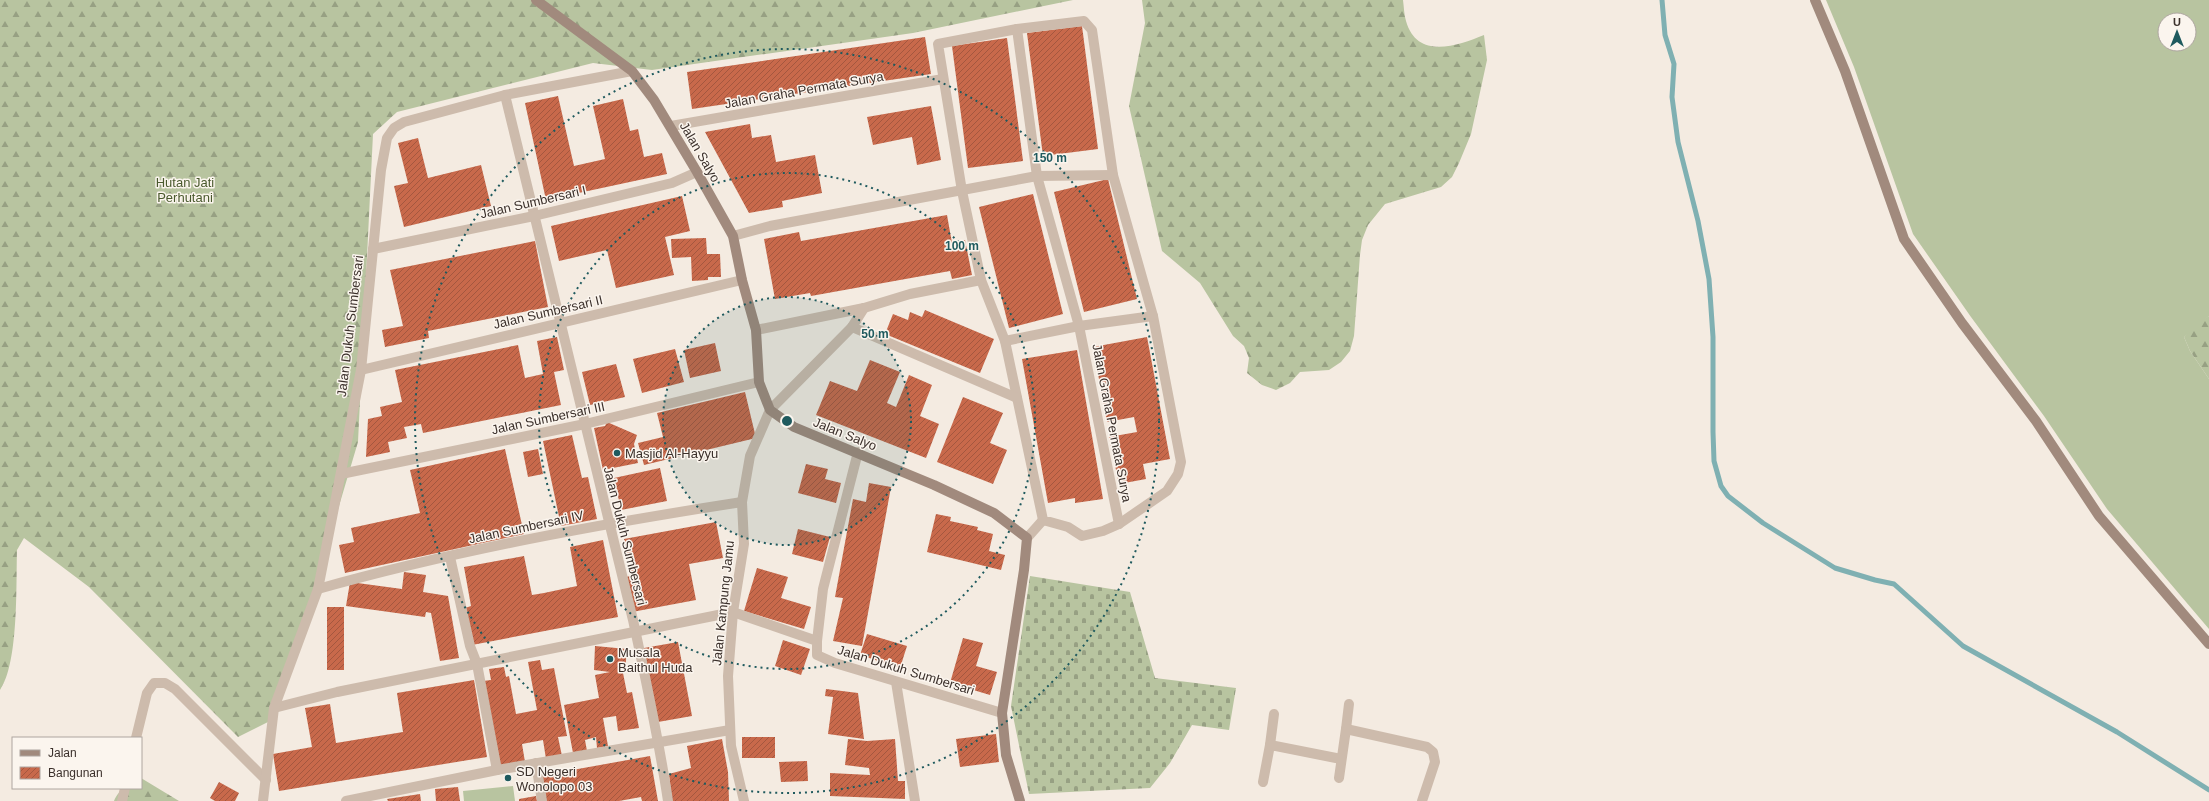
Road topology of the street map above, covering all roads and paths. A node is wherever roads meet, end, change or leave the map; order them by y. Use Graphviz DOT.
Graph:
graph roads {
  1 [pos="536,0"];
  2 [pos="1815,0"];
  3 [pos="1017,29"];
  4 [pos="632,71"];
  5 [pos="942,79"];
  6 [pos="504,96"];
  7 [pos="671,126"];
  8 [pos="697,172"];
  9 [pos="1113,175"];
  10 [pos="1036,176"];
  11 [pos="962,191"];
  12 [pos="534,216"];
  13 [pos="733,236"];
  14 [pos="373,249"];
  15 [pos="742,280"];
  16 [pos="982,280"];
  17 [pos="864,308"];
  18 [pos="1153,316"];
  19 [pos="561,322"];
  20 [pos="1079,326"];
  21 [pos="852,327"];
  22 [pos="756,330"];
  23 [pos="1005,341"];
  24 [pos="361,370"];
  25 [pos="759,382"];
  26 [pos="1016,398"];
  27 [pos="770,410"];
  28 [pos="585,424"];
  29 [pos="858,452"];
  30 [pos="341,474"];
  31 [pos="742,502"];
  32 [pos="1043,520"];
  33 [pos="608,522"];
  34 [pos="1119,524"];
  35 [pos="1027,538"];
  36 [pos="450,557"];
  37 [pos="318,589"];
  38 [pos="733,612"];
  39 [pos="635,633"];
  40 [pos="817,641"];
  41 [pos="2209,644"];
  42 [pos="477,664"];
  43 [pos="896,682"];
  44 [pos="1349,704"];
  45 [pos="274,708"];
  46 [pos="1002,713"];
  47 [pos="1274,714"];
  48 [pos="1346,729"];
  49 [pos="730,730"];
  50 [pos="136,737"];
  51 [pos="659,742"];
  52 [pos="1270,745"];
  53 [pos="1341,759"];
  54 [pos="536,763"];
  55 [pos="497,770"];
  56 [pos="1339,778"];
  57 [pos="266,780"];
  58 [pos="1264,782"];
  59 [pos="125,789"];
  60 [pos="122,801"];
  61 [pos="263,801"];
  62 [pos="346,801"];
  63 [pos="542,801"];
  64 [pos="668,801"];
  65 [pos="744,801"];
  66 [pos="915,801"];
  67 [pos="1020,801"];
  68 [pos="1422,801"];
  1 -- 4 [label="street, Jalan Salyo"];
  2 -- 41 [label="street"];
  3 -- 5 [label="street, Jalan Graha Permata Surya"];
  3 -- 9 [label="street, Jalan Graha Permata Surya"];
  3 -- 10 [label="street, Jalan Graha Permata Surya"];
  4 -- 6 [label="street, Jalan Dukuh Sumbersari"];
  4 -- 7 [label="street, Jalan Salyo"];
  5 -- 7 [label="street, Jalan Graha Permata Surya"];
  5 -- 11 [label="street, Jalan Graha Permata Surya"];
  6 -- 12 [label="street, Jalan Dukuh Sumbersari"];
  6 -- 14 [label="street, Jalan Dukuh Sumbersari"];
  7 -- 8 [label="street, Jalan Salyo"];
  8 -- 12 [label="street, Jalan Sumbersari I"];
  8 -- 13 [label="street, Jalan Salyo"];
  9 -- 10 [label="street"];
  9 -- 18 [label="street, Jalan Graha Permata Surya"];
  10 -- 11 [label="street"];
  10 -- 20 [label="street, Jalan Graha Permata Surya"];
  11 -- 13 [label="street"];
  11 -- 16 [label="street, Jalan Graha Permata Surya"];
  12 -- 14 [label="street, Jalan Sumbersari I"];
  12 -- 19 [label="street, Jalan Dukuh Sumbersari"];
  13 -- 15 [label="street, Jalan Salyo"];
  14 -- 24 [label="street, Jalan Dukuh Sumbersari"];
  15 -- 19 [label="street, Jalan Sumbersari II"];
  15 -- 22 [label="street, Jalan Salyo"];
  16 -- 17 [label="street"];
  16 -- 23 [label="street, Jalan Graha Permata Surya"];
  17 -- 21 [label="street"];
  17 -- 22 [label="street"];
  18 -- 20 [label="street, Jalan Graha Permata Surya"];
  18 -- 34 [label="street, Jalan Graha Permata Surya"];
  19 -- 24 [label="street, Jalan Sumbersari II"];
  19 -- 28 [label="street, Jalan Dukuh Sumbersari"];
  20 -- 23 [label="street, Jalan Graha Permata Surya"];
  20 -- 34 [label="street, Jalan Graha Permata Surya"];
  21 -- 26 [label="street"];
  21 -- 27 [label="street"];
  22 -- 25 [label="street, Jalan Salyo"];
  23 -- 26 [label="street, Jalan Graha Permata Surya"];
  24 -- 30 [label="street, Jalan Dukuh Sumbersari"];
  25 -- 27 [label="street, Jalan Salyo"];
  25 -- 28 [label="street, Jalan Sumbersari III"];
  26 -- 32 [label="street, Jalan Graha Permata Surya"];
  27 -- 29 [label="street, Jalan Salyo"];
  27 -- 31 [label="street, Jalan Kampung Jamu"];
  28 -- 30 [label="street, Jalan Sumbersari III"];
  28 -- 33 [label="street, Jalan Dukuh Sumbersari"];
  29 -- 35 [label="street, Jalan Salyo"];
  29 -- 40 [label="street, Jalan Dukuh Sumbersari"];
  30 -- 37 [label="street, Jalan Dukuh Sumbersari"];
  31 -- 33 [label="street, Jalan Sumbersari IV"];
  31 -- 38 [label="street, Jalan Kampung Jamu"];
  32 -- 34 [label="street, Jalan Graha Permata Surya"];
  32 -- 35 [label="street"];
  33 -- 36 [label="street, Jalan Sumbersari IV"];
  33 -- 39 [label="street, Jalan Dukuh Sumbersari"];
  35 -- 46 [label="street"];
  36 -- 37 [label="street, Jalan Sumbersari IV"];
  36 -- 42 [label="street"];
  37 -- 45 [label="street, Jalan Dukuh Sumbersari"];
  38 -- 39 [label="street"];
  38 -- 40 [label="street"];
  38 -- 49 [label="street, Jalan Kampung Jamu"];
  39 -- 42 [label="street"];
  39 -- 51 [label="street, Jalan Dukuh Sumbersari"];
  40 -- 43 [label="street, Jalan Dukuh Sumbersari"];
  42 -- 45 [label="street"];
  42 -- 55 [label="street"];
  43 -- 46 [label="street, Jalan Dukuh Sumbersari"];
  43 -- 66 [label="street"];
  44 -- 48 [label="street"];
  45 -- 57 [label="street, Jalan Dukuh Sumbersari"];
  46 -- 67 [label="street"];
  47 -- 52 [label="street"];
  48 -- 53 [label="street"];
  48 -- 68 [label="street"];
  49 -- 51 [label="street"];
  49 -- 65 [label="street, Jalan Kampung Jamu"];
  50 -- 57 [label="street"];
  51 -- 54 [label="street"];
  51 -- 64 [label="street, Jalan Dukuh Sumbersari"];
  52 -- 53 [label="street"];
  52 -- 58 [label="street"];
  53 -- 56 [label="street"];
  54 -- 55 [label="street"];
  54 -- 63 [label="street"];
  55 -- 62 [label="street"];
  57 -- 61 [label="street, Jalan Dukuh Sumbersari"];
  59 -- 60 [label="street"];
}
